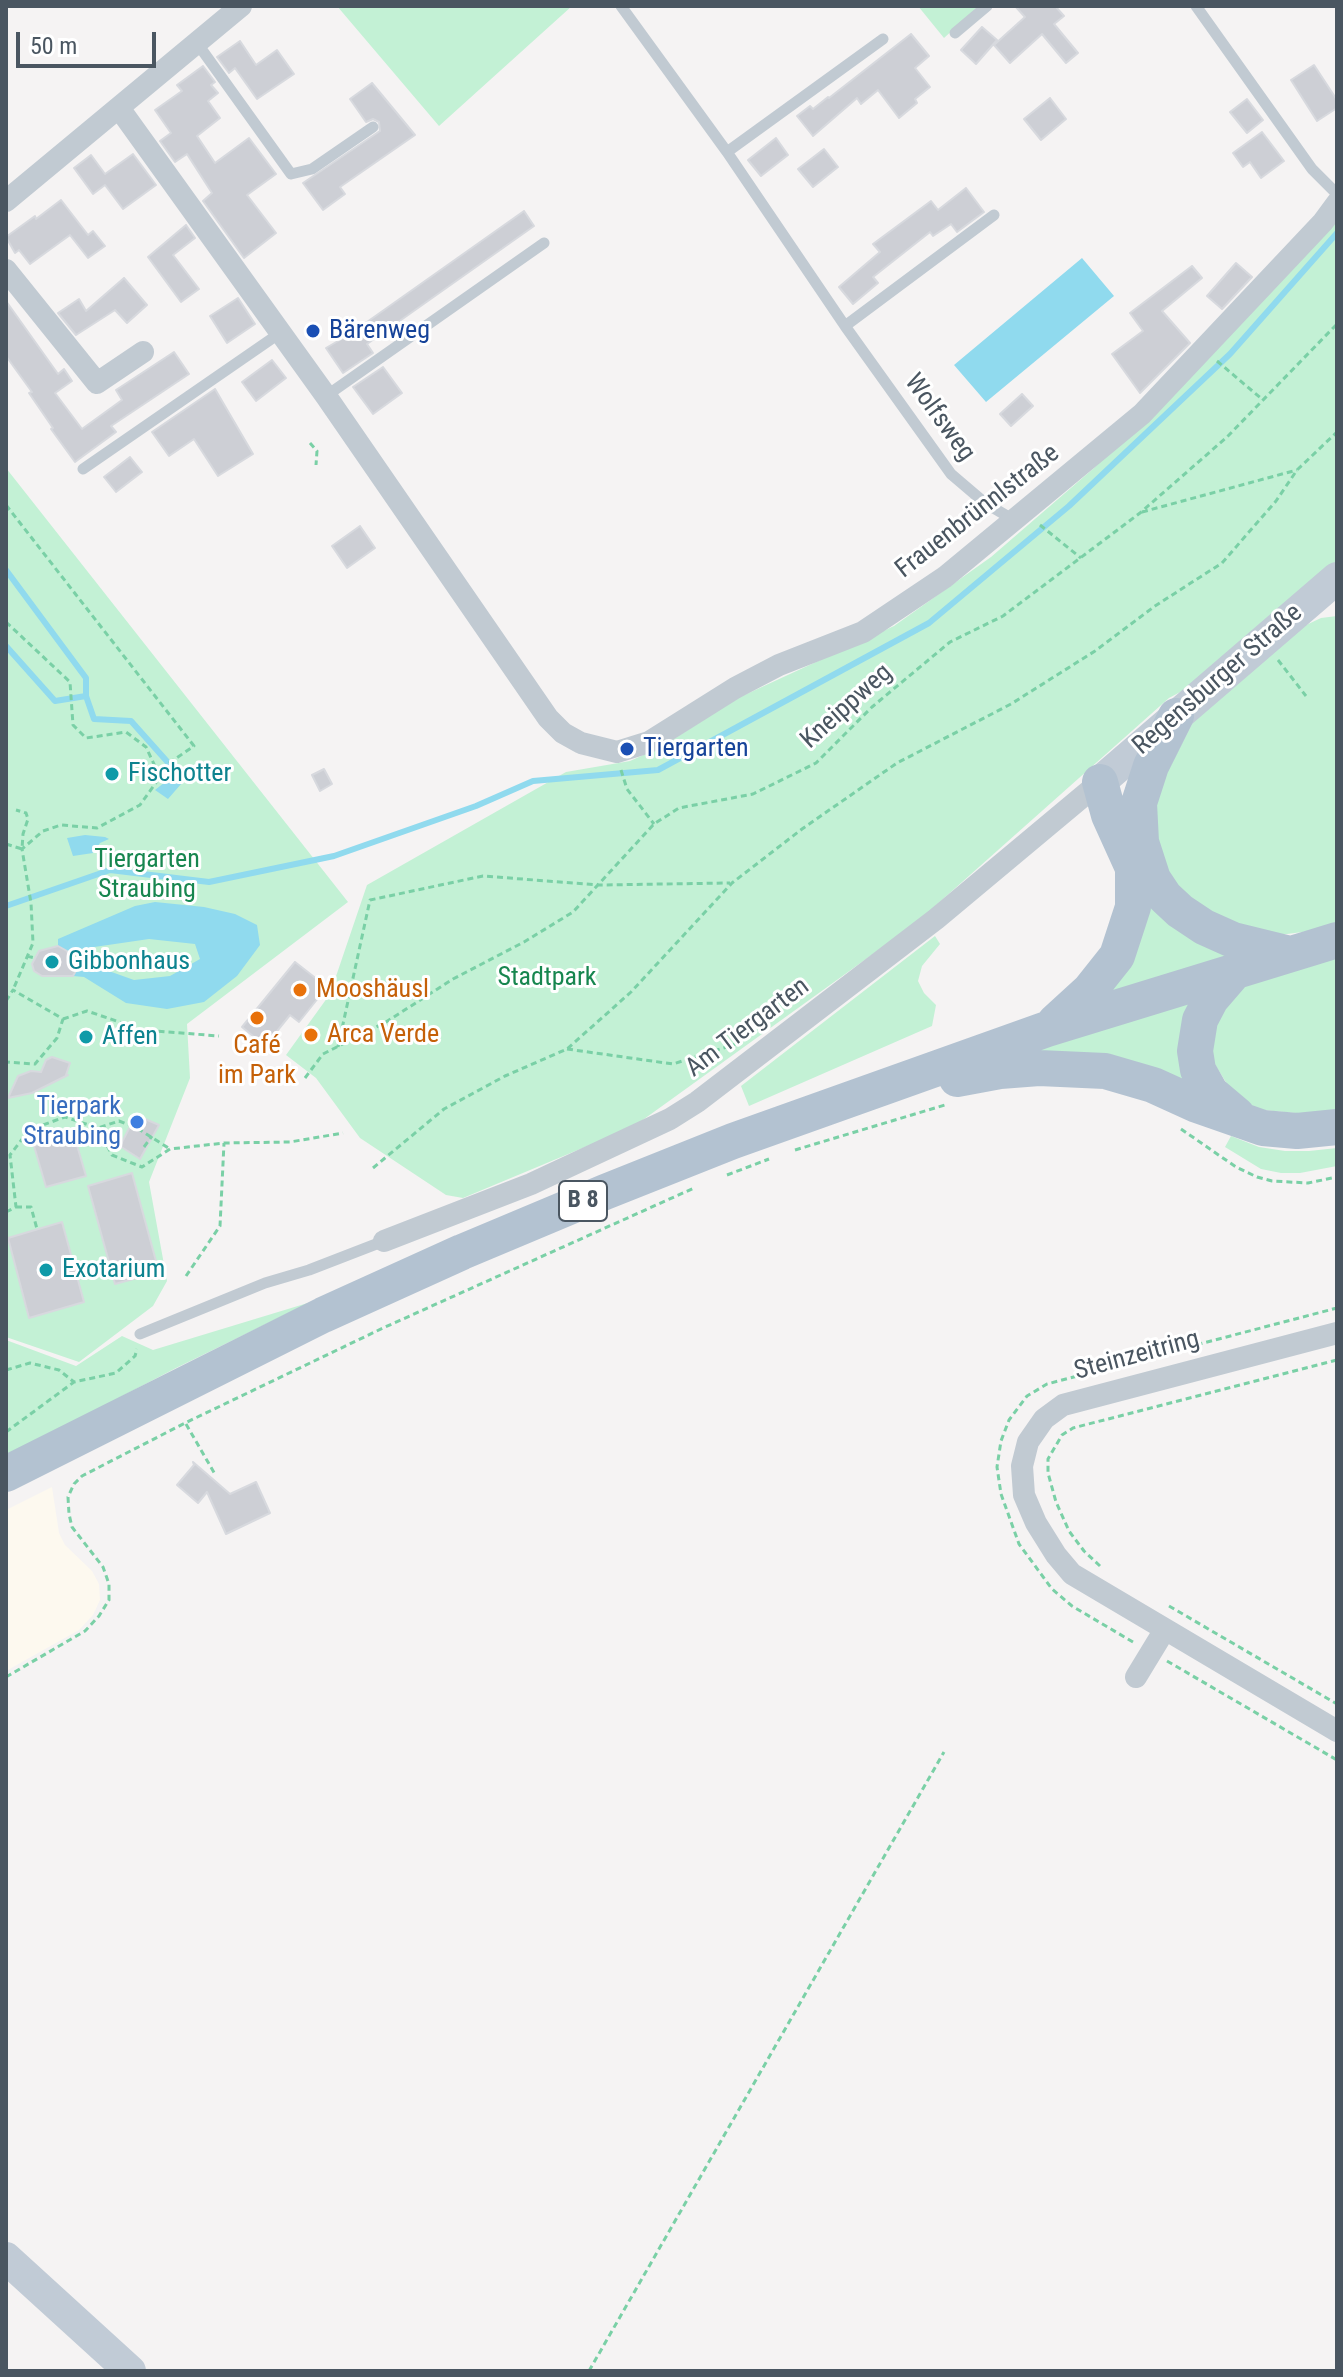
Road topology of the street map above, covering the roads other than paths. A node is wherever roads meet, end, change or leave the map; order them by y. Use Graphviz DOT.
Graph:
graph roads {
  1 [pos="621,6"];
  2 [pos="987,6"];
  3 [pos="1196,6"];
  4 [pos="238,9"];
  5 [pos="955,33"];
  6 [pos="883,39"];
  7 [pos="197,43"];
  8 [pos="119,108"];
  9 [pos="373,127"];
  10 [pos="727,152"];
  11 [pos="1337,194"];
  12 [pos="6,201"];
  13 [pos="1337,203"];
  14 [pos="994,215"];
  15 [pos="544,243"];
  16 [pos="6,270"];
  17 [pos="845,326"];
  18 [pos="280,333"];
  19 [pos="143,352"];
  20 [pos="326,396"];
  21 [pos="83,469"];
  22 [pos="1024,520"];
  23 [pos="1337,578"];
  24 [pos="1176,716"];
  25 [pos="1100,782"];
  26 [pos="1139,803"];
  27 [pos="1337,940"];
  28 [pos="1288,953"];
  29 [pos="1236,970"];
  30 [pos="1047,1029"];
  31 [pos="850,1100"];
  32 [pos="1248,1122"];
  33 [pos="1337,1127"];
  34 [pos="384,1241"];
  35 [pos="1337,1333"];
  36 [pos="140,1334"];
  37 [pos="6,1474"];
  38 [pos="1164,1631"];
  39 [pos="1136,1677"];
  40 [pos="1337,1731"];
  41 [pos="6,2258"];
  42 [pos="130,2371"];
  1 -- 10 [label="lane, Wolfsweg"];
  2 -- 5 [label="lane"];
  3 -- 11 [label="lane"];
  4 -- 7 [label="street"];
  6 -- 10 [label="lane"];
  7 -- 8 [label="street"];
  7 -- 9 [label="lane"];
  8 -- 12 [label="street"];
  8 -- 18 [label="street"];
  10 -- 17 [label="lane, Wolfsweg"];
  13 -- 22 [label="street, Frauenbrünnlstraße"];
  14 -- 17 [label="lane"];
  15 -- 20 [label="lane"];
  16 -- 19 [label="street"];
  17 -- 22 [label="lane, Wolfsweg"];
  18 -- 20 [label="street"];
  18 -- 21 [label="lane"];
  20 -- 22 [label="street, Frauenbrünnlstraße"];
  23 -- 24 [label="street, Regensburger Straße"];
  24 -- 25 [label="street, Regensburger Straße"];
  24 -- 26 [label="main road"];
  25 -- 26 [label="main road"];
  25 -- 30 [label="main road"];
  25 -- 34 [label="street, Am Tiergarten"];
  26 -- 28 [label="main road"];
  27 -- 28 [label="main road, B 8"];
  28 -- 29 [label="main road, B 8"];
  29 -- 30 [label="main road, B 8"];
  29 -- 32 [label="main road"];
  30 -- 31 [label="main road, B 8"];
  31 -- 32 [label="main road"];
  31 -- 37 [label="main road, B 8"];
  32 -- 33 [label="main road"];
  34 -- 36 [label="lane"];
  35 -- 38 [label="street, Steinzeitring"];
  38 -- 39 [label="street"];
  38 -- 40 [label="street, Steinzeitring"];
  41 -- 42 [label="street"];
}
